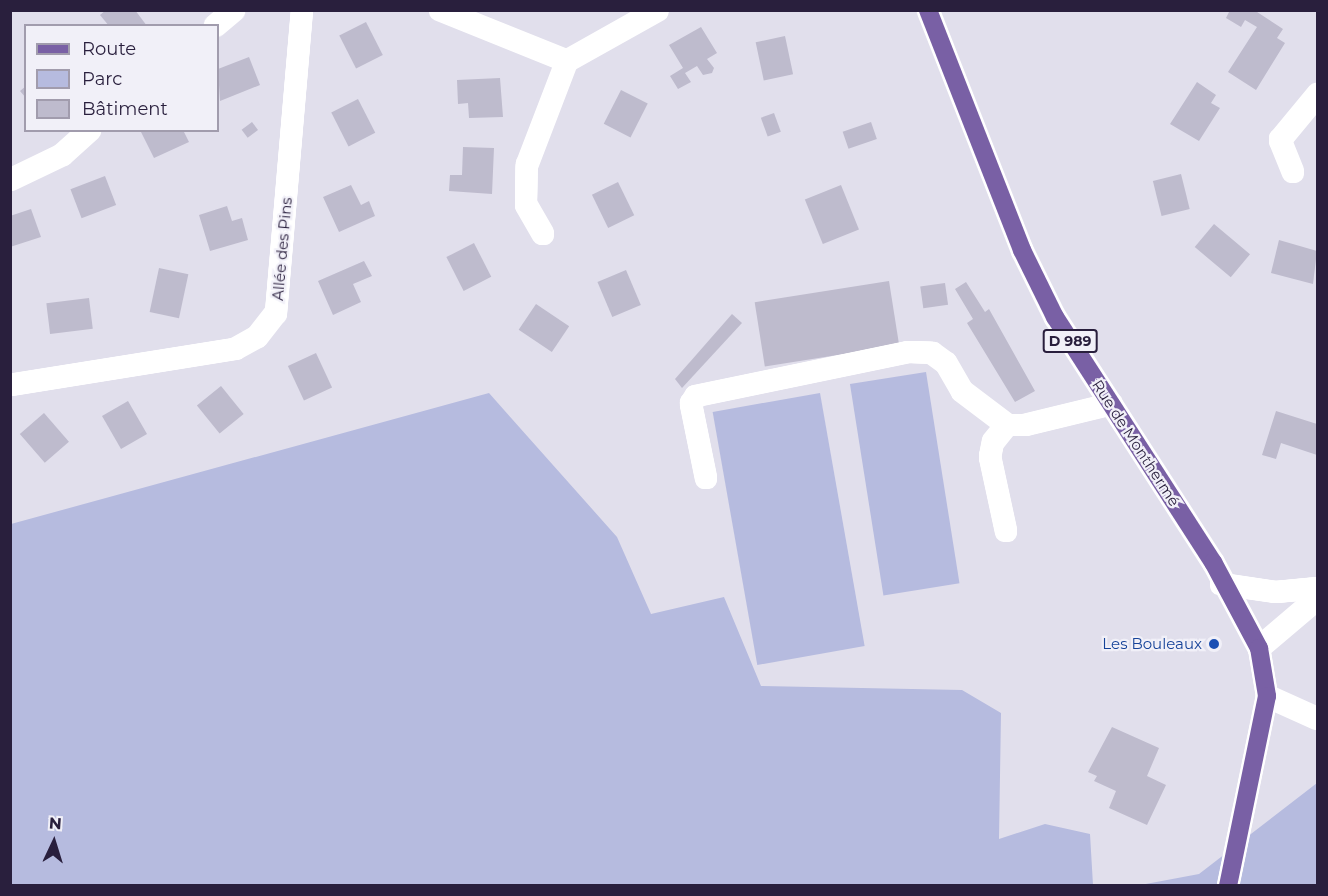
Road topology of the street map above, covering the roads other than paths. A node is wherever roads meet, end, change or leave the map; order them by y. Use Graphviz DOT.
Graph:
graph roads {
  1 [pos="234,10"];
  2 [pos="302,10"];
  3 [pos="440,10"];
  4 [pos="658,10"];
  5 [pos="928,10"];
  6 [pos="217,24"];
  7 [pos="567,61"];
  8 [pos="1317,93"];
  9 [pos="88,132"];
  10 [pos="1293,172"];
  11 [pos="10,180"];
  12 [pos="543,234"];
  13 [pos="10,385"];
  14 [pos="1110,404"];
  15 [pos="1006,425"];
  16 [pos="706,478"];
  17 [pos="1006,531"];
  18 [pos="1221,584"];
  19 [pos="1317,588"];
  20 [pos="1317,598"];
  21 [pos="1259,648"];
  22 [pos="1267,696"];
  23 [pos="1317,719"];
  24 [pos="1228,885"];
  1 -- 6 [label="street"];
  2 -- 13 [label="street, Allée des Pins"];
  3 -- 7 [label="street"];
  4 -- 7 [label="street"];
  5 -- 14 [label="main road, Rue de Monthermé / D 989"];
  7 -- 12 [label="street"];
  8 -- 10 [label="street"];
  9 -- 11 [label="street"];
  14 -- 15 [label="street"];
  14 -- 18 [label="main road, Rue de Monthermé / D 989"];
  15 -- 16 [label="street"];
  15 -- 17 [label="street"];
  18 -- 19 [label="street"];
  18 -- 21 [label="main road, Rue de Monthermé / D 989"];
  20 -- 21 [label="street"];
  21 -- 22 [label="main road, Rue de Monthermé / D 989"];
  22 -- 23 [label="street"];
  22 -- 24 [label="main road, Rue de Monthermé / D 989"];
}
